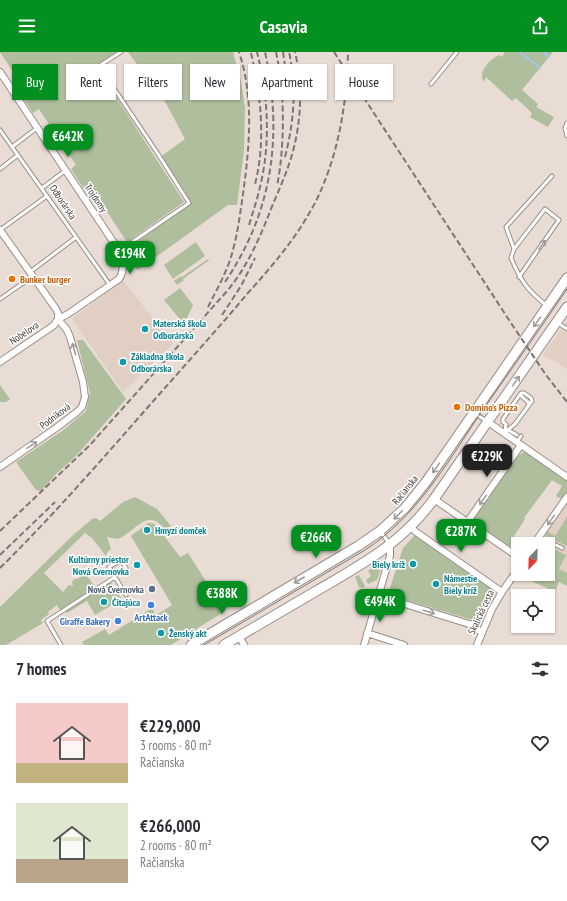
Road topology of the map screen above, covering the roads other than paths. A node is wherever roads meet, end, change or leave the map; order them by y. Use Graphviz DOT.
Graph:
graph roads {
  1 [pos="121,52"];
  2 [pos="457,52"];
  3 [pos="0,72"];
  4 [pos="5,79"];
  5 [pos="0,84"];
  6 [pos="431,84"];
  7 [pos="567,123"];
  8 [pos="37,128"];
  9 [pos="0,130"];
  10 [pos="567,136"];
  11 [pos="12,147"];
  12 [pos="18,155"];
  13 [pos="0,169"];
  14 [pos="66,170"];
  15 [pos="552,176"];
  16 [pos="42,188"];
  17 [pos="47,196"];
  18 [pos="0,230"];
  19 [pos="76,238"];
  20 [pos="514,249"];
  21 [pos="119,251"];
  22 [pos="31,274"];
  23 [pos="519,277"];
  24 [pos="567,278"];
  25 [pos="110,285"];
  26 [pos="0,298"];
  27 [pos="547,307"];
  28 [pos="567,307"];
  29 [pos="58,319"];
  30 [pos="556,322"];
  31 [pos="567,329"];
  32 [pos="0,362"];
  33 [pos="474,413"];
  34 [pos="488,422"];
  35 [pos="506,431"];
  36 [pos="519,443"];
  37 [pos="0,467"];
  38 [pos="567,477"];
  39 [pos="567,497"];
  40 [pos="434,499"];
  41 [pos="468,521"];
  42 [pos="411,527"];
  43 [pos="380,531"];
  44 [pos="539,537"];
  45 [pos="390,545"];
  46 [pos="555,545"];
  47 [pos="562,548"];
  48 [pos="511,552"];
  49 [pos="126,568"];
  50 [pos="115,576"];
  51 [pos="511,579"];
  52 [pos="502,592"];
  53 [pos="126,595"];
  54 [pos="378,596"];
  55 [pos="367,633"];
  56 [pos="482,633"];
  57 [pos="239,636"];
  58 [pos="61,645"];
  59 [pos="191,645"];
  60 [pos="224,645"];
  61 [pos="244,645"];
  62 [pos="364,645"];
  63 [pos="404,645"];
  64 [pos="477,645"];
  1 -- 21 [label="lane"];
  2 -- 6 [label="lane"];
  3 -- 4 [label="street, Trojdomy"];
  4 -- 5 [label="lane"];
  4 -- 8 [label="street, Trojdomy"];
  7 -- 10 [label="lane"];
  8 -- 11 [label="lane"];
  8 -- 14 [label="street, Trojdomy"];
  9 -- 11 [label="lane, Odborárska"];
  11 -- 12 [label="lane, Odborárska"];
  12 -- 13 [label="lane"];
  12 -- 16 [label="lane, Odborárska"];
  14 -- 16 [label="lane"];
  14 -- 21 [label="street, Trojdomy"];
  15 -- 20 [label="lane"];
  16 -- 17 [label="lane, Odborárska"];
  17 -- 18 [label="lane"];
  17 -- 19 [label="lane, Odborárska"];
  18 -- 22 [label="street"];
  19 -- 22 [label="lane"];
  19 -- 25 [label="lane, Odborárska"];
  20 -- 23 [label="lane"];
  23 -- 20 [label="lane, one-way"];
  21 -- 25 [label="street, Trojdomy"];
  22 -- 26 [label="lane"];
  22 -- 29 [label="street"];
  23 -- 27 [label="lane"];
  24 -- 27 [label="main road, Račianska"];
  25 -- 29 [label="street, Trojdomy"];
  27 -- 33 [label="main road, Račianska, one-way"];
  28 -- 30 [label="main road"];
  29 -- 32 [label="street, Nobelova"];
  37 -- 29 [label="street, Podniková, one-way"];
  30 -- 31 [label="lane"];
  34 -- 30 [label="main road, one-way"];
  33 -- 34 [label="lane"];
  33 -- 43 [label="main road, Račianska, one-way"];
  34 -- 35 [label="street"];
  34 -- 40 [label="main road"];
  35 -- 35 [label="lane"];
  35 -- 36 [label="street"];
  35 -- 36 [label="lane"];
  36 -- 38 [label="street"];
  36 -- 41 [label="street, one-way"];
  39 -- 44 [label="street, one-way"];
  40 -- 41 [label="street"];
  40 -- 42 [label="main road"];
  41 -- 48 [label="street"];
  42 -- 45 [label="main road"];
  42 -- 52 [label="street"];
  43 -- 45 [label="lane"];
  43 -- 59 [label="main road, Račianska, one-way"];
  45 -- 54 [label="street"];
  45 -- 57 [label="main road"];
  46 -- 47 [label="lane"];
  49 -- 50 [label="lane"];
  50 -- 53 [label="lane"];
  50 -- 58 [label="lane"];
  51 -- 52 [label="street, Skalická cesta"];
  52 -- 56 [label="street, Skalická cesta"];
  54 -- 55 [label="street"];
  54 -- 56 [label="street, one-way"];
  55 -- 62 [label="street"];
  55 -- 63 [label="street"];
  56 -- 64 [label="street, Skalická cesta"];
  57 -- 60 [label="main road"];
  57 -- 61 [label="street"];
}
